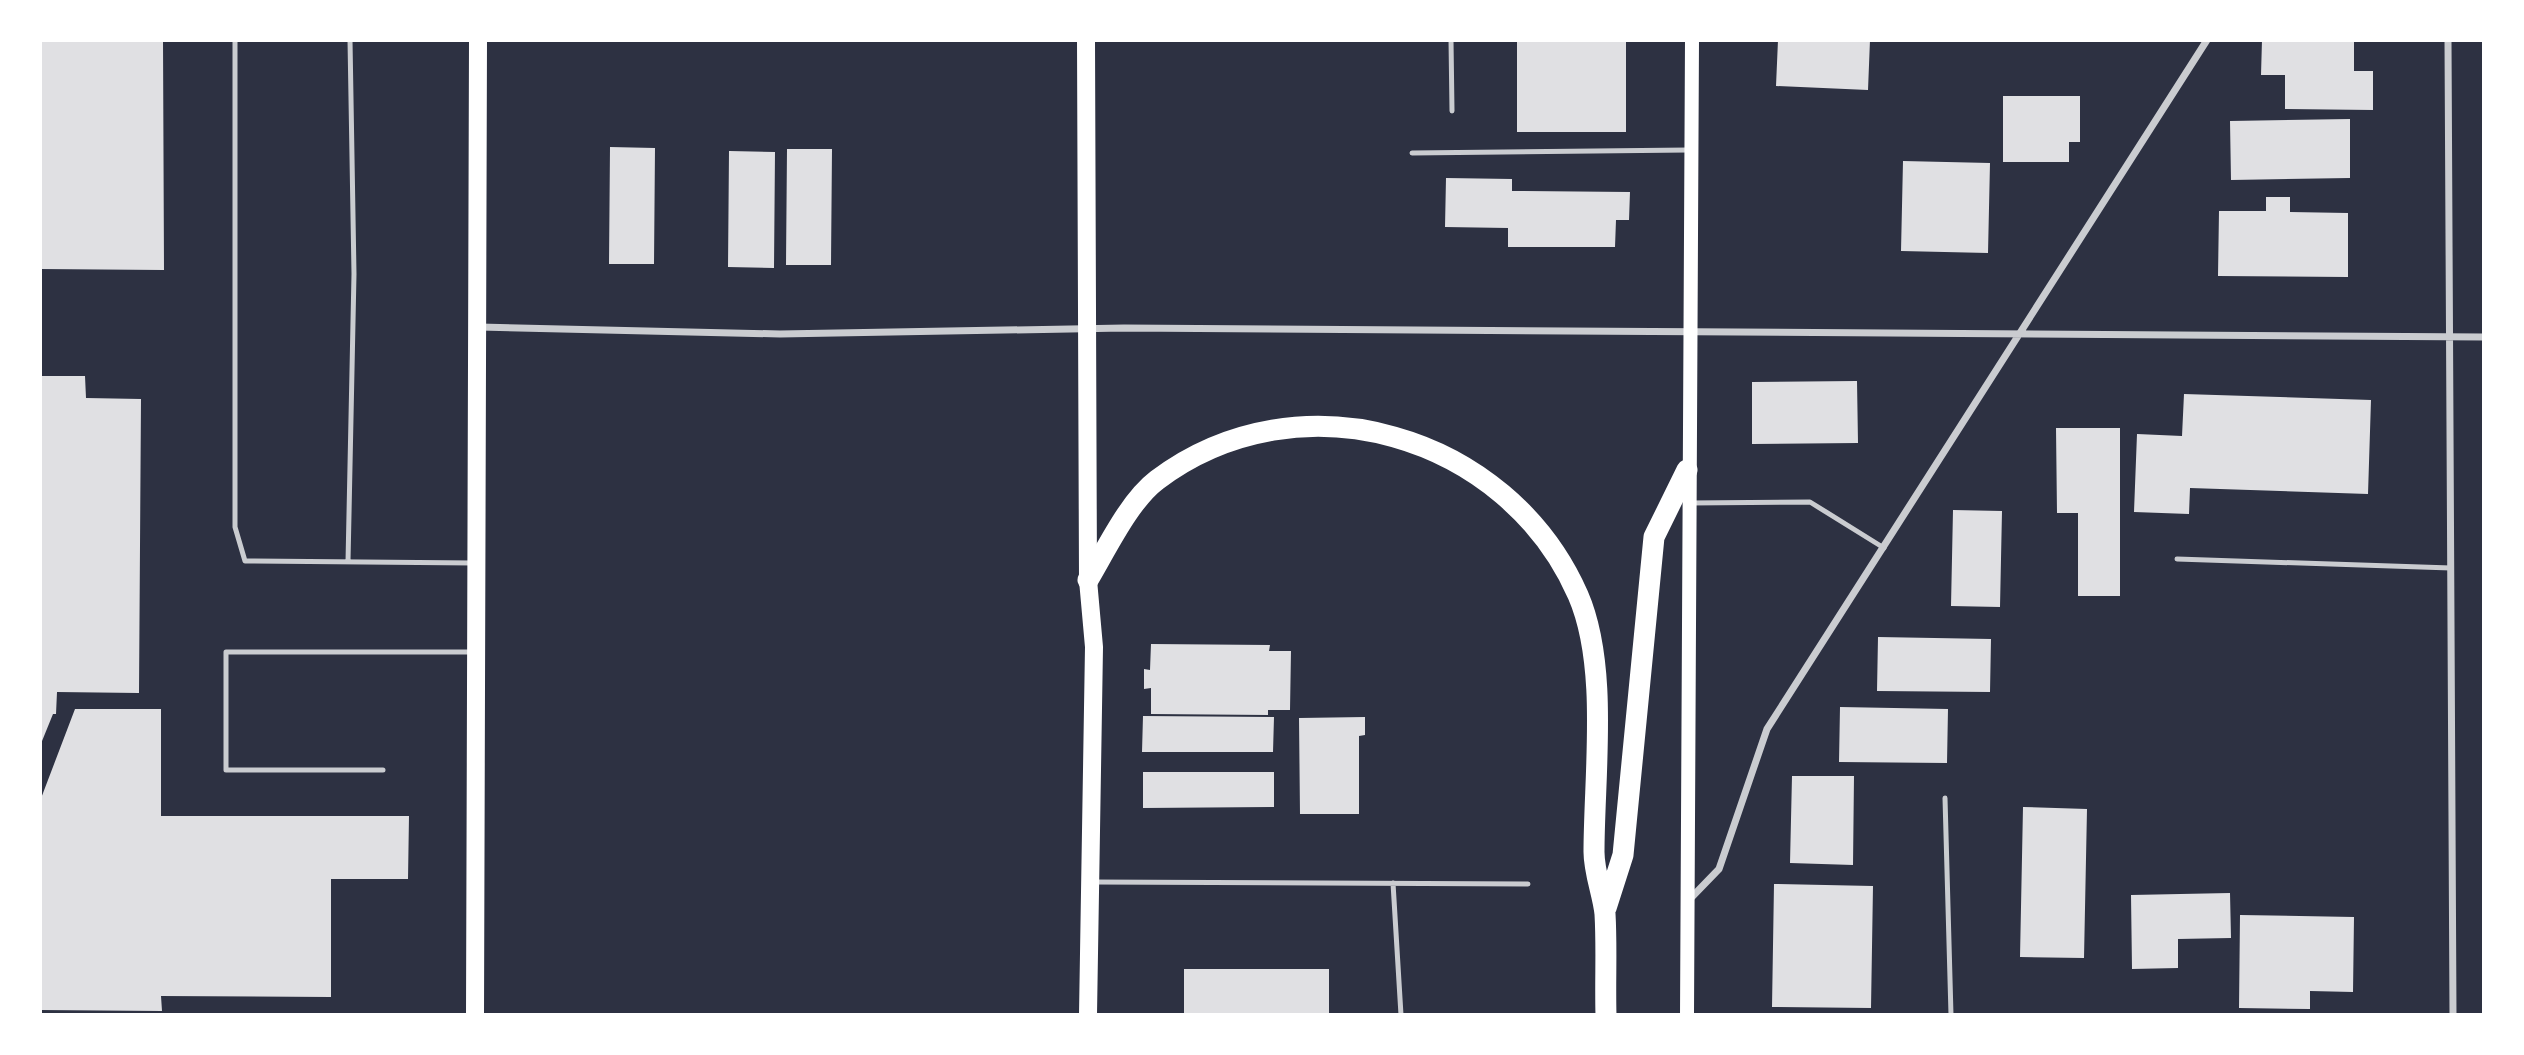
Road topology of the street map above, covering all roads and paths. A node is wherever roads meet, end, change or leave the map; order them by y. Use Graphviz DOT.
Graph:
graph roads {
  1 [pos="235,40"];
  2 [pos="350,40"];
  3 [pos="478,40"];
  4 [pos="1086,40"];
  5 [pos="1451,40"];
  6 [pos="1692,40"];
  7 [pos="2207,40"];
  8 [pos="2448,40"];
  9 [pos="1452,111"];
  10 [pos="1690,150"];
  11 [pos="1412,153"];
  12 [pos="476,327"];
  13 [pos="1088,328"];
  14 [pos="1690,333"];
  15 [pos="2020,335"];
  16 [pos="2450,336"];
  17 [pos="2484,337"];
  18 [pos="1688,470"];
  19 [pos="1688,503"];
  20 [pos="1884,548"];
  21 [pos="2177,559"];
  22 [pos="348,562"];
  23 [pos="476,563"];
  24 [pos="2451,568"];
  25 [pos="1088,580"];
  26 [pos="476,652"];
  27 [pos="383,770"];
  28 [pos="1945,798"];
  29 [pos="1091,882"];
  30 [pos="1393,883"];
  31 [pos="1528,884"];
  32 [pos="1688,901"];
  33 [pos="1605,914"];
  34 [pos="475,1015"];
  35 [pos="1088,1015"];
  36 [pos="1401,1015"];
  37 [pos="1606,1015"];
  38 [pos="1687,1015"];
  39 [pos="1951,1015"];
  40 [pos="2453,1015"];
  1 -- 22 [label="lane"];
  2 -- 22 [label="lane"];
  3 -- 12 [label="main road"];
  4 -- 13 [label="main road"];
  5 -- 9 [label="lane"];
  6 -- 10 [label="main road"];
  7 -- 15 [label="street"];
  8 -- 16 [label="street"];
  10 -- 11 [label="lane"];
  10 -- 14 [label="main road"];
  12 -- 13 [label="street"];
  12 -- 23 [label="main road"];
  13 -- 14 [label="street"];
  13 -- 25 [label="main road"];
  14 -- 15 [label="street"];
  14 -- 18 [label="main road"];
  15 -- 16 [label="street"];
  15 -- 20 [label="street"];
  16 -- 17 [label="street"];
  16 -- 24 [label="street"];
  18 -- 19 [label="main road"];
  18 -- 33 [label="highway"];
  19 -- 20 [label="lane"];
  19 -- 32 [label="main road"];
  20 -- 32 [label="street"];
  21 -- 24 [label="lane"];
  22 -- 23 [label="lane"];
  23 -- 26 [label="main road"];
  24 -- 40 [label="street"];
  25 -- 29 [label="main road"];
  25 -- 33 [label="highway"];
  26 -- 27 [label="lane"];
  26 -- 34 [label="main road"];
  28 -- 39 [label="lane"];
  29 -- 30 [label="lane"];
  29 -- 35 [label="main road"];
  30 -- 31 [label="lane"];
  30 -- 36 [label="lane"];
  32 -- 38 [label="main road"];
  33 -- 37 [label="highway"];
}
